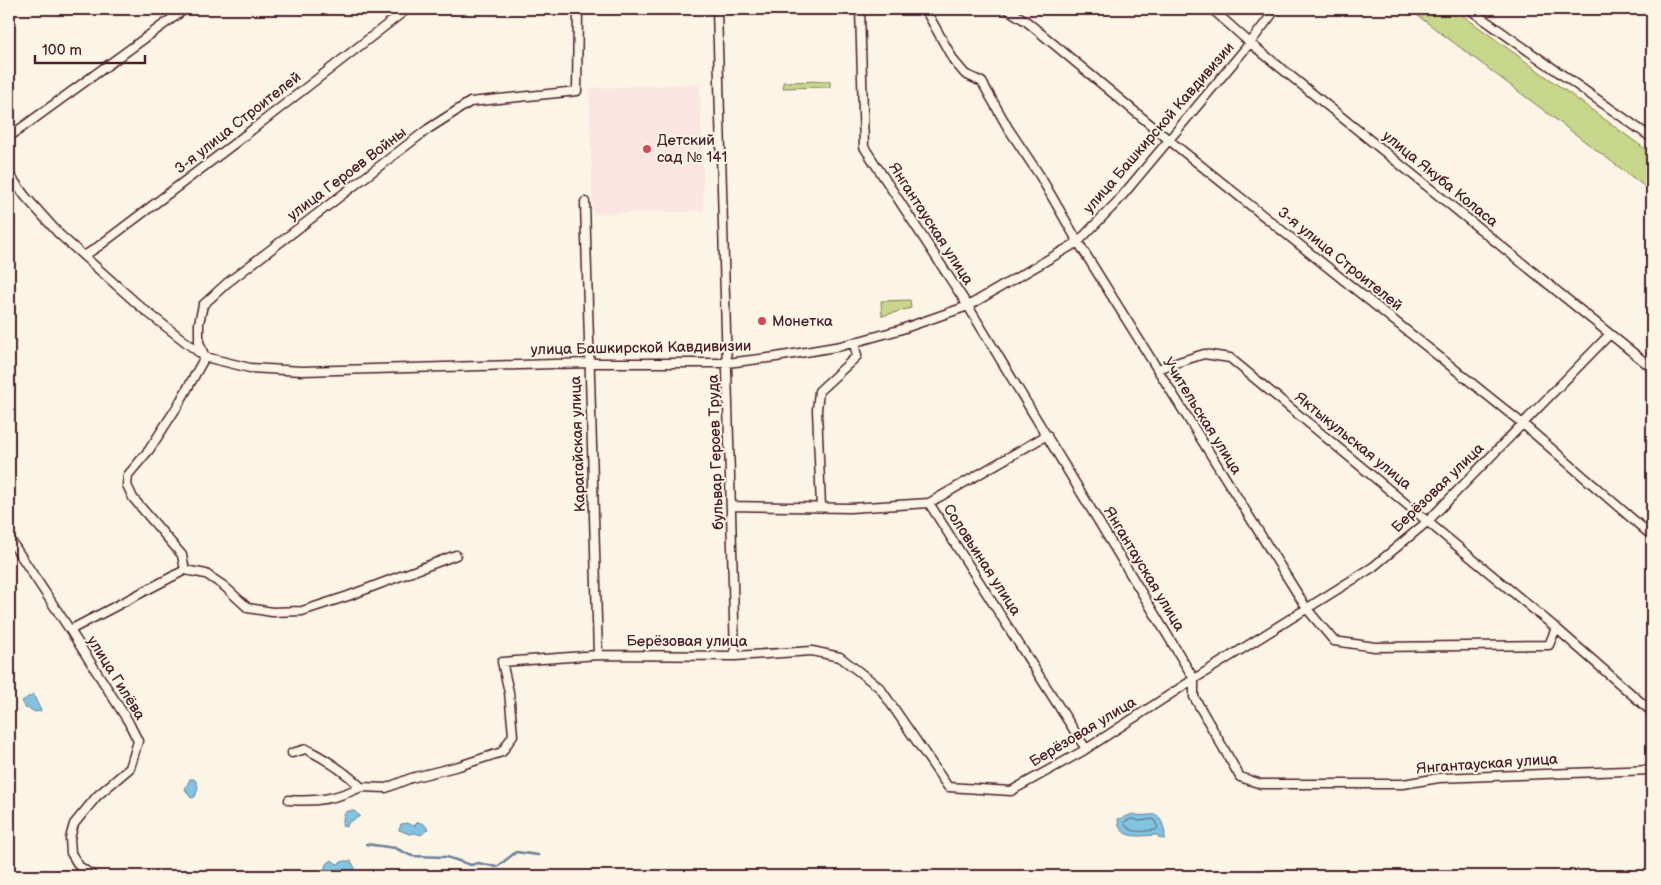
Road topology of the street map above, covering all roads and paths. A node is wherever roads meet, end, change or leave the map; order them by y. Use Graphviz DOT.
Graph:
graph roads {
  1 [pos="185,9"];
  2 [pos="407,9"];
  3 [pos="578,9"];
  4 [pos="717,9"];
  5 [pos="860,9"];
  6 [pos="925,9"];
  7 [pos="1008,9"];
  8 [pos="1212,9"];
  9 [pos="1276,9"];
  10 [pos="1469,9"];
  11 [pos="1250,43"];
  12 [pos="9,137"];
  13 [pos="1652,138"];
  14 [pos="1170,140"];
  15 [pos="9,174"];
  16 [pos="585,202"];
  17 [pos="1078,242"];
  18 [pos="84,256"];
  19 [pos="968,306"];
  20 [pos="1610,334"];
  21 [pos="854,343"];
  22 [pos="205,357"];
  23 [pos="727,362"];
  24 [pos="590,363"];
  25 [pos="1652,368"];
  26 [pos="1157,369"];
  27 [pos="1523,424"];
  28 [pos="1047,435"];
  29 [pos="929,503"];
  30 [pos="731,506"];
  31 [pos="821,507"];
  32 [pos="1428,521"];
  33 [pos="1652,536"];
  34 [pos="9,538"];
  35 [pos="456,555"];
  36 [pos="185,570"];
  37 [pos="1307,609"];
  38 [pos="1556,628"];
  39 [pos="70,630"];
  40 [pos="598,656"];
  41 [pos="735,656"];
  42 [pos="1194,679"];
  43 [pos="1652,712"];
  44 [pos="1086,749"];
  45 [pos="292,754"];
  46 [pos="1652,770"];
  47 [pos="361,788"];
  48 [pos="289,800"];
  49 [pos="93,876"];
  1 -- 12 [label="street"];
  2 -- 18 [label="street, 3-я улица Строителей"];
  3 -- 22 [label="street, улица Героев Войны"];
  4 -- 23 [label="street, бульвар Героев Труда"];
  5 -- 19 [label="street, Янгантауская улица"];
  6 -- 17 [label="street, Учительская улица"];
  7 -- 14 [label="street, 3-я улица Строителей"];
  8 -- 11 [label="street, улица Якуба Коласа"];
  9 -- 11 [label="street, улица Башкирской Кавдивизии"];
  10 -- 13 [label="street"];
  11 -- 14 [label="street, улица Башкирской Кавдивизии"];
  11 -- 20 [label="street, улица Якуба Коласа"];
  14 -- 17 [label="street, улица Башкирской Кавдивизии"];
  14 -- 27 [label="street, 3-я улица Строителей"];
  15 -- 18 [label="street, улица Башкирской Кавдивизии"];
  16 -- 24 [label="street, Карагайская улица"];
  17 -- 19 [label="street, улица Башкирской Кавдивизии"];
  17 -- 26 [label="street, Учительская улица"];
  18 -- 22 [label="street, улица Башкирской Кавдивизии"];
  19 -- 21 [label="street, улица Башкирской Кавдивизии"];
  19 -- 28 [label="street, Янгантауская улица"];
  20 -- 25 [label="street, улица Якуба Коласа"];
  20 -- 27 [label="street, Берёзовая улица"];
  21 -- 23 [label="street, улица Башкирской Кавдивизии"];
  21 -- 31 [label="street"];
  22 -- 24 [label="street, улица Башкирской Кавдивизии"];
  22 -- 36 [label="street"];
  23 -- 24 [label="street, улица Башкирской Кавдивизии"];
  23 -- 30 [label="street, бульвар Героев Труда"];
  24 -- 40 [label="street, Карагайская улица"];
  26 -- 32 [label="street, Яктыкульская улица"];
  26 -- 37 [label="street, Учительская улица"];
  27 -- 32 [label="street, Берёзовая улица"];
  27 -- 33 [label="street, 3-я улица Строителей"];
  28 -- 29 [label="street"];
  28 -- 42 [label="street, Янгантауская улица"];
  29 -- 31 [label="street, Соловьиная улица"];
  29 -- 44 [label="street, Соловьиная улица"];
  30 -- 31 [label="street, Соловьиная улица"];
  30 -- 41 [label="street, бульвар Героев Труда"];
  32 -- 37 [label="street, Берёзовая улица"];
  32 -- 38 [label="street, Яктыкульская улица"];
  34 -- 39 [label="street, улица Гилёва"];
  35 -- 36 [label="street"];
  36 -- 39 [label="street"];
  37 -- 38 [label="street, Учительская улица"];
  37 -- 42 [label="street, Берёзовая улица"];
  38 -- 43 [label="street, Яктыкульская улица"];
  39 -- 49 [label="street, улица Гилёва"];
  40 -- 41 [label="street, Берёзовая улица"];
  40 -- 47 [label="street, Берёзовая улица"];
  41 -- 44 [label="street, Берёзовая улица"];
  42 -- 44 [label="street, Берёзовая улица"];
  42 -- 46 [label="street, Янгантауская улица"];
  45 -- 47 [label="street"];
  47 -- 48 [label="street"];
}
